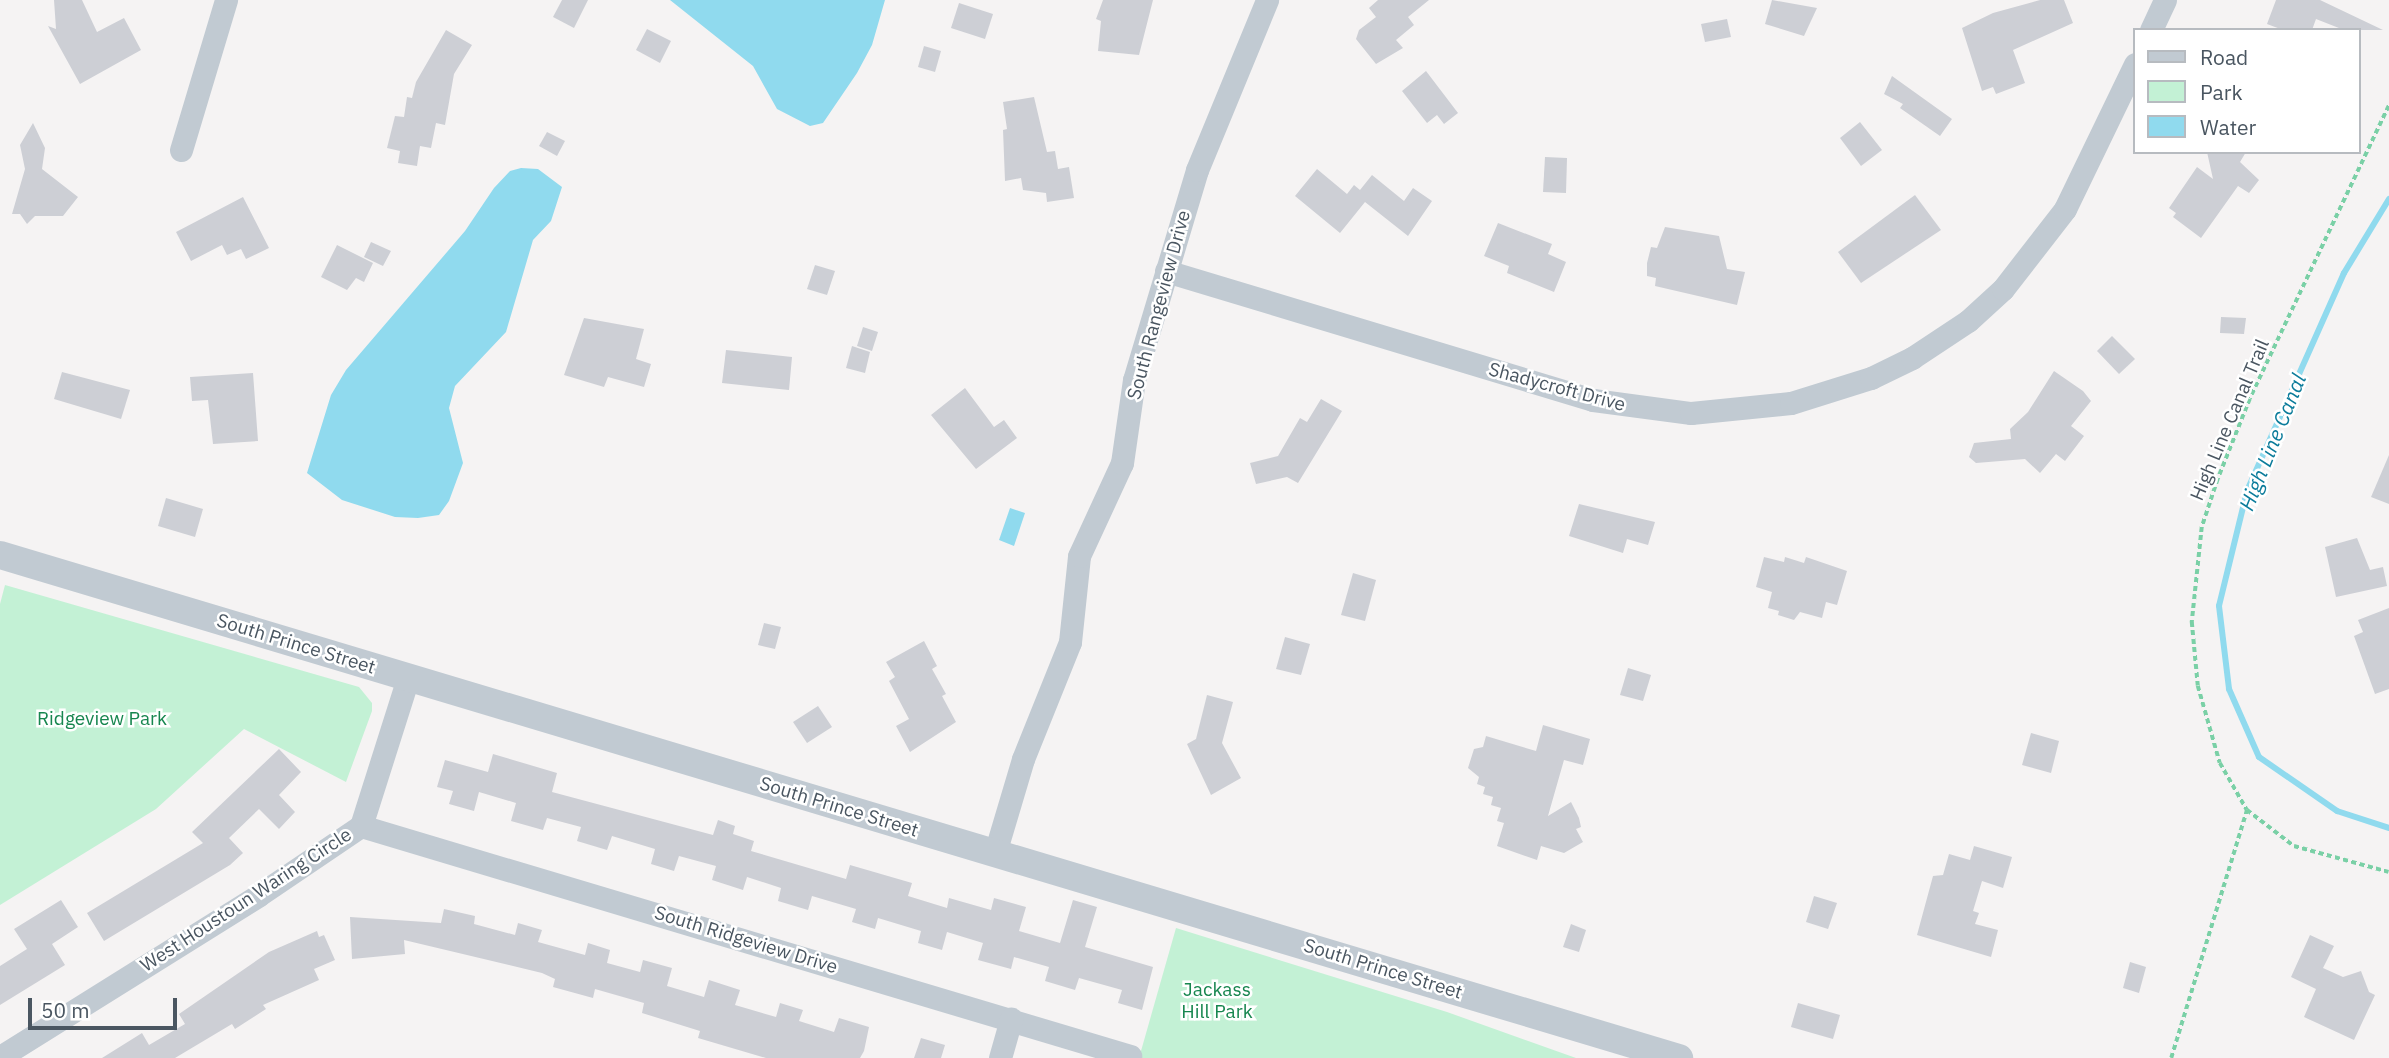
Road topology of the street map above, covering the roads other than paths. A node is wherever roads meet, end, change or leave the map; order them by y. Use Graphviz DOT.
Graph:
graph roads {
  1 [pos="226,0"];
  2 [pos="1267,0"];
  3 [pos="2165,0"];
  4 [pos="2152,28"];
  5 [pos="2134,66"];
  6 [pos="181,150"];
  7 [pos="1166,271"];
  8 [pos="0,555"];
  9 [pos="408,678"];
  10 [pos="360,826"];
  11 [pos="996,853"];
  12 [pos="1011,1019"];
  13 [pos="1130,1056"];
  14 [pos="0,1057"];
  15 [pos="1671,1057"];
  16 [pos="1000,1058"];
  1 -- 6 [label="street"];
  2 -- 7 [label="street, South Rangeview Drive"];
  3 -- 4 [label="street"];
  5 -- 7 [label="street, Shadycroft Drive"];
  7 -- 11 [label="street, South Rangeview Drive"];
  8 -- 9 [label="street, South Prince Street"];
  9 -- 10 [label="street, West Houstoun Waring Circle"];
  9 -- 11 [label="street, South Prince Street"];
  10 -- 12 [label="street, South Ridgeview Drive"];
  10 -- 14 [label="street, West Houstoun Waring Circle"];
  11 -- 15 [label="street, South Prince Street"];
  12 -- 13 [label="street, South Ridgeview Drive"];
  12 -- 16 [label="street"];
}
